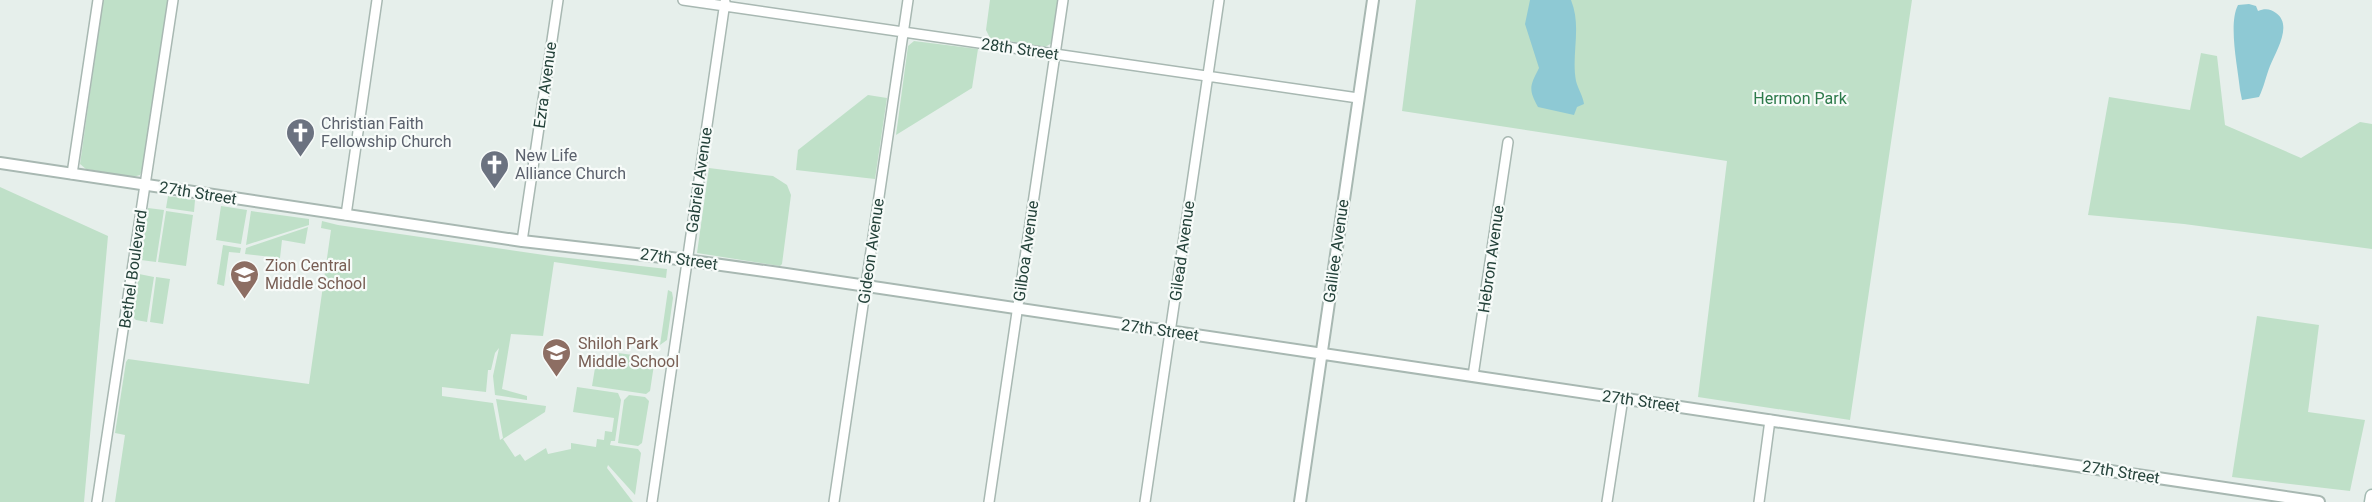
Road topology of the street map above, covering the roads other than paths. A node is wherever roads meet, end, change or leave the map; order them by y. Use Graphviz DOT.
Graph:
graph roads {
  1 [pos="98,0"];
  2 [pos="173,0"];
  3 [pos="377,0"];
  4 [pos="558,0"];
  5 [pos="683,0"];
  6 [pos="908,0"];
  7 [pos="1063,0"];
  8 [pos="1219,0"];
  9 [pos="1372,0"];
  10 [pos="725,3"];
  11 [pos="903,32"];
  12 [pos="1055,54"];
  13 [pos="1208,76"];
  14 [pos="1358,98"];
  15 [pos="1508,142"];
  16 [pos="0,163"];
  17 [pos="72,174"];
  18 [pos="145,185"];
  19 [pos="346,215"];
  20 [pos="522,241"];
  21 [pos="687,260"];
  22 [pos="865,286"];
  23 [pos="1018,309"];
  24 [pos="1170,331"];
  25 [pos="1321,353"];
  26 [pos="1473,376"];
  27 [pos="1623,398"];
  28 [pos="1770,420"];
  29 [pos="2372,496"];
  30 [pos="98,502"];
  31 [pos="652,502"];
  32 [pos="834,502"];
  33 [pos="989,502"];
  34 [pos="1145,502"];
  35 [pos="1300,502"];
  36 [pos="1608,502"];
  37 [pos="1759,502"];
  38 [pos="2319,502"];
  39 [pos="2371,502"];
  1 -- 17 [label="street"];
  2 -- 18 [label="street, Bethel Boulevard"];
  3 -- 19 [label="street"];
  4 -- 20 [label="street, Ezra Avenue"];
  5 -- 10 [label="street, 28th Street"];
  6 -- 11 [label="street, Gideon Avenue"];
  7 -- 12 [label="street, Gilboa Avenue"];
  8 -- 13 [label="street, Gilead Avenue"];
  9 -- 14 [label="street, Galilee Avenue"];
  10 -- 11 [label="street, 28th Street"];
  10 -- 21 [label="street, Gabriel Avenue"];
  11 -- 12 [label="street, 28th Street"];
  11 -- 22 [label="street, Gideon Avenue"];
  12 -- 13 [label="street, 28th Street"];
  12 -- 23 [label="street, Gilboa Avenue"];
  13 -- 14 [label="street, 28th Street"];
  13 -- 24 [label="street, Gilead Avenue"];
  14 -- 25 [label="street, Galilee Avenue"];
  15 -- 26 [label="street, Hebron Avenue"];
  16 -- 17 [label="street, 27th Street"];
  17 -- 18 [label="street, 27th Street"];
  18 -- 19 [label="street, 27th Street"];
  18 -- 30 [label="street, Bethel Boulevard"];
  19 -- 20 [label="street, 27th Street"];
  20 -- 21 [label="street, 27th Street"];
  21 -- 22 [label="street, 27th Street"];
  21 -- 31 [label="street, Gabriel Avenue"];
  22 -- 23 [label="street, 27th Street"];
  22 -- 32 [label="street, Gideon Avenue"];
  23 -- 24 [label="street, 27th Street"];
  23 -- 33 [label="street, Gilboa Avenue"];
  24 -- 25 [label="street, 27th Street"];
  24 -- 34 [label="street, Gilead Avenue"];
  25 -- 26 [label="street, 27th Street"];
  25 -- 35 [label="street, Galilee Avenue"];
  26 -- 27 [label="street, 27th Street"];
  27 -- 28 [label="street, 27th Street"];
  27 -- 36 [label="street"];
  28 -- 37 [label="street"];
  28 -- 38 [label="street, 27th Street"];
  29 -- 39 [label="main road"];
}
